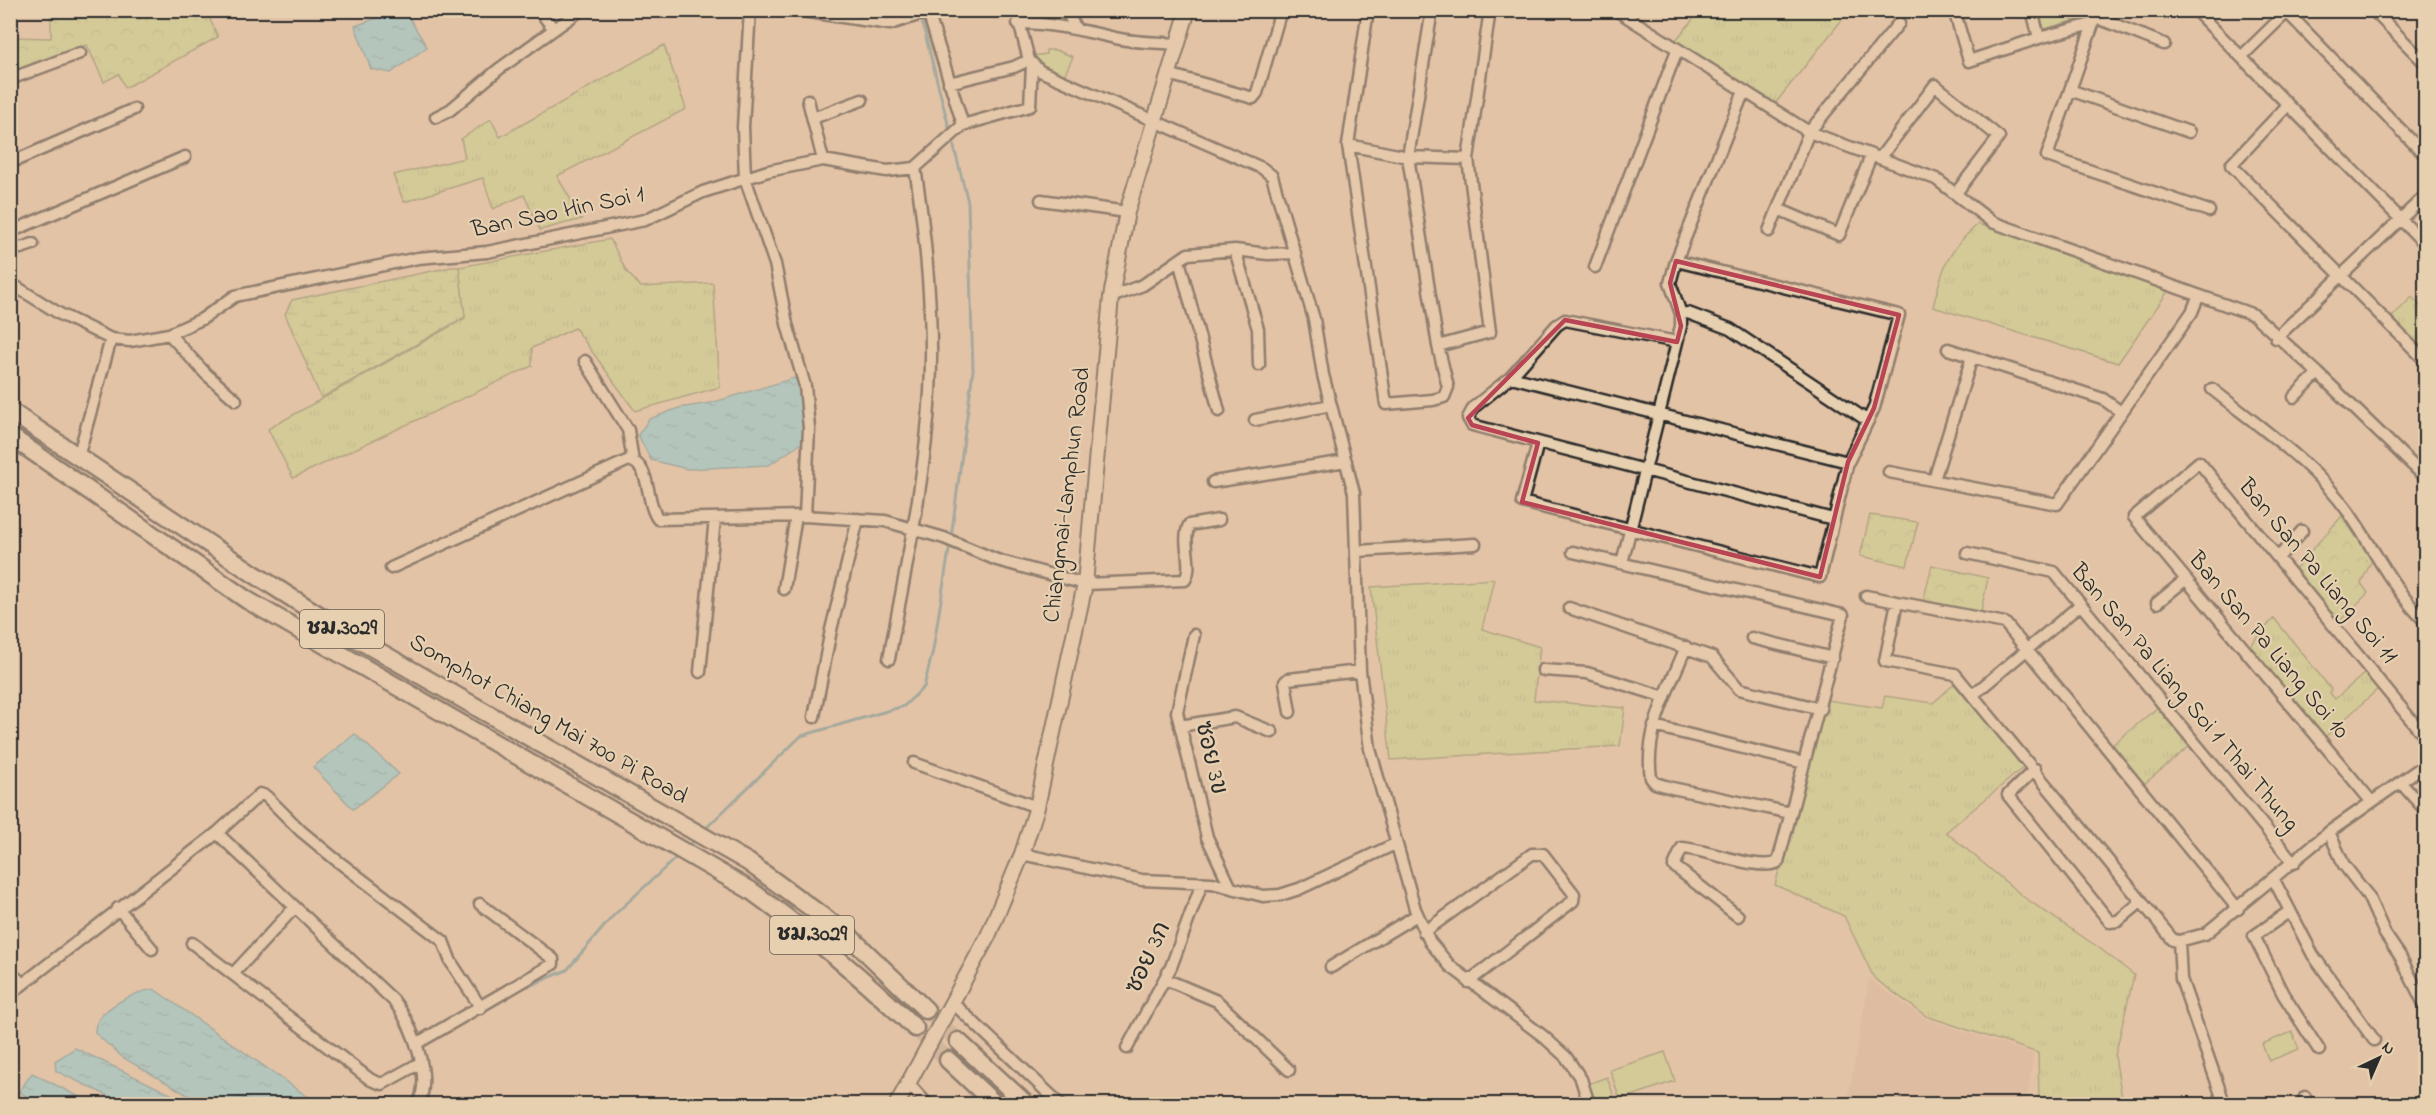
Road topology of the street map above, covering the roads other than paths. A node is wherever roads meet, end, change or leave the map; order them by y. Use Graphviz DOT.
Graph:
graph roads {
  1 [pos="539,10"];
  2 [pos="581,10"];
  3 [pos="750,10"];
  4 [pos="795,10"];
  5 [pos="1016,10"];
  6 [pos="1066,10"];
  7 [pos="1188,10"];
  8 [pos="1281,10"];
  9 [pos="1368,10"];
  10 [pos="1432,10"];
  11 [pos="1490,10"];
  12 [pos="1616,10"];
  13 [pos="1954,10"];
  14 [pos="2032,10"];
  15 [pos="2195,10"];
  16 [pos="2373,10"];
  17 [pos="931,11"];
  18 [pos="2287,11"];
  19 [pos="2095,17"];
  20 [pos="1018,23"];
  21 [pos="1899,23"];
  22 [pos="553,28"];
  23 [pos="1076,29"];
  24 [pos="2039,38"];
  25 [pos="1178,44"];
  26 [pos="2164,44"];
  27 [pos="1677,50"];
  28 [pos="80,53"];
  29 [pos="2241,57"];
  30 [pos="1030,63"];
  31 [pos="2426,64"];
  32 [pos="1168,74"];
  33 [pos="10,79"];
  34 [pos="949,83"];
  35 [pos="2070,90"];
  36 [pos="1744,91"];
  37 [pos="808,100"];
  38 [pos="862,100"];
  39 [pos="2288,105"];
  40 [pos="134,109"];
  41 [pos="436,117"];
  42 [pos="813,118"];
  43 [pos="1153,119"];
  44 [pos="963,125"];
  45 [pos="1809,132"];
  46 [pos="2189,132"];
  47 [pos="1348,145"];
  48 [pos="2426,156"];
  49 [pos="184,157"];
  50 [pos="1407,157"];
  51 [pos="1875,157"];
  52 [pos="1468,159"];
  53 [pos="823,160"];
  54 [pos="10,163"];
  55 [pos="915,168"];
  56 [pos="745,178"];
  57 [pos="1956,193"];
  58 [pos="2426,195"];
  59 [pos="1041,200"];
  60 [pos="1778,209"];
  61 [pos="2209,211"];
  62 [pos="1127,212"];
  63 [pos="2400,220"];
  64 [pos="1769,231"];
  65 [pos="10,232"];
  66 [pos="33,244"];
  67 [pos="2426,245"];
  68 [pos="10,246"];
  69 [pos="1235,250"];
  70 [pos="1295,253"];
  71 [pos="1179,260"];
  72 [pos="1676,261"];
  73 [pos="1595,267"];
  74 [pos="2342,277"];
  75 [pos="10,283"];
  76 [pos="1111,297"];
  77 [pos="2198,297"];
  78 [pos="1681,314"];
  79 [pos="169,334"];
  80 [pos="2276,338"];
  81 [pos="111,339"];
  82 [pos="1677,342"];
  83 [pos="1438,346"];
  84 [pos="1948,349"];
  85 [pos="1971,357"];
  86 [pos="585,361"];
  87 [pos="2426,361"];
  88 [pos="1259,365"];
  89 [pos="2318,373"];
  90 [pos="1511,377"];
  91 [pos="2212,389"];
  92 [pos="2294,398"];
  93 [pos="236,400"];
  94 [pos="1331,405"];
  95 [pos="10,411"];
  96 [pos="1219,411"];
  97 [pos="2121,412"];
  98 [pos="1658,413"];
  99 [pos="1255,420"];
  100 [pos="1868,421"];
  101 [pos="10,436"];
  102 [pos="1538,443"];
  103 [pos="78,457"];
  104 [pos="1346,460"];
  105 [pos="633,461"];
  106 [pos="1848,462"];
  107 [pos="2199,462"];
  108 [pos="1644,471"];
  109 [pos="1889,471"];
  110 [pos="2426,478"];
  111 [pos="1934,480"];
  112 [pos="1213,482"];
  113 [pos="800,516"];
  114 [pos="715,518"];
  115 [pos="858,519"];
  116 [pos="1833,519"];
  117 [pos="1219,520"];
  118 [pos="913,528"];
  119 [pos="1630,529"];
  120 [pos="2302,531"];
  121 [pos="1475,544"];
  122 [pos="1358,551"];
  123 [pos="1573,552"];
  124 [pos="1967,553"];
  125 [pos="2278,558"];
  126 [pos="1622,563"];
  127 [pos="391,568"];
  128 [pos="2185,580"];
  129 [pos="1085,584"];
  130 [pos="784,589"];
  131 [pos="1866,596"];
  132 [pos="1897,602"];
  133 [pos="2157,603"];
  134 [pos="2080,605"];
  135 [pos="1569,608"];
  136 [pos="2426,622"];
  137 [pos="1194,635"];
  138 [pos="1752,638"];
  139 [pos="1686,647"];
  140 [pos="2027,649"];
  141 [pos="1833,658"];
  142 [pos="889,659"];
  143 [pos="1543,670"];
  144 [pos="1360,671"];
  145 [pos="700,672"];
  146 [pos="1974,694"];
  147 [pos="1665,697"];
  148 [pos="1821,709"];
  149 [pos="1290,712"];
  150 [pos="814,717"];
  151 [pos="1180,726"];
  152 [pos="1654,726"];
  153 [pos="1272,732"];
  154 [pos="2424,733"];
  155 [pos="914,763"];
  156 [pos="1804,763"];
  157 [pos="2426,764"];
  158 [pos="2035,770"];
  159 [pos="2401,783"];
  160 [pos="2371,801"];
  161 [pos="1037,807"];
  162 [pos="2426,811"];
  163 [pos="1791,813"];
  164 [pos="2329,832"];
  165 [pos="217,833"];
  166 [pos="1395,844"];
  167 [pos="1022,854"];
  168 [pos="2294,863"];
  169 [pos="2274,880"];
  170 [pos="1202,883"];
  171 [pos="1230,886"];
  172 [pos="2142,901"];
  173 [pos="480,904"];
  174 [pos="295,907"];
  175 [pos="118,908"];
  176 [pos="2238,909"];
  177 [pos="2290,911"];
  178 [pos="1417,915"];
  179 [pos="1738,916"];
  180 [pos="1424,932"];
  181 [pos="2180,941"];
  182 [pos="192,943"];
  183 [pos="152,949"];
  184 [pos="1331,967"];
  185 [pos="10,972"];
  186 [pos="233,974"];
  187 [pos="1165,979"];
  188 [pos="1468,982"];
  189 [pos="23,984"];
  190 [pos="10,994"];
  191 [pos="953,1003"];
  192 [pos="481,1008"];
  193 [pos="2426,1008"];
  194 [pos="926,1010"];
  195 [pos="915,1028"];
  196 [pos="2374,1040"];
  197 [pos="958,1041"];
  198 [pos="416,1044"];
  199 [pos="1127,1048"];
  200 [pos="2319,1050"];
  201 [pos="948,1060"];
  202 [pos="420,1063"];
  203 [pos="1289,1070"];
  204 [pos="908,1083"];
  205 [pos="2222,1097"];
  206 [pos="418,1104"];
  207 [pos="897,1104"];
  208 [pos="927,1104"];
  209 [pos="995,1104"];
  210 [pos="1026,1104"];
  211 [pos="1060,1104"];
  212 [pos="1589,1104"];
  1 -- 22 [label="street"];
  2 -- 22 [label="street"];
  3 -- 56 [label="street"];
  4 -- 17 [label="street"];
  5 -- 20 [label="street"];
  6 -- 23 [label="street"];
  7 -- 25 [label="main road, Chiangmai-Lamphun Road"];
  8 -- 32 [label="street"];
  9 -- 47 [label="street"];
  10 -- 50 [label="street"];
  11 -- 52 [label="street"];
  12 -- 27 [label="street"];
  13 -- 24 [label="street"];
  14 -- 24 [label="street"];
  15 -- 29 [label="street"];
  16 -- 31 [label="street"];
  17 -- 34 [label="street"];
  18 -- 29 [label="street"];
  18 -- 48 [label="street"];
  19 -- 24 [label="street"];
  19 -- 26 [label="street"];
  19 -- 35 [label="street"];
  20 -- 23 [label="street"];
  20 -- 30 [label="street"];
  21 -- 45 [label="street"];
  22 -- 41 [label="street"];
  23 -- 25 [label="street"];
  25 -- 32 [label="main road, Chiangmai-Lamphun Road"];
  27 -- 36 [label="street"];
  27 -- 73 [label="street"];
  28 -- 33 [label="street"];
  29 -- 39 [label="street"];
  30 -- 34 [label="street"];
  30 -- 43 [label="street"];
  30 -- 44 [label="street"];
  32 -- 43 [label="main road, Chiangmai-Lamphun Road"];
  34 -- 44 [label="street"];
  35 -- 46 [label="street"];
  35 -- 61 [label="street"];
  36 -- 45 [label="street"];
  36 -- 72 [label="street"];
  37 -- 42 [label="street"];
  38 -- 42 [label="street"];
  39 -- 63 [label="street"];
  39 -- 74 [label="street"];
  40 -- 54 [label="street"];
  42 -- 53 [label="street"];
  43 -- 62 [label="main road, Chiangmai-Lamphun Road"];
  43 -- 70 [label="street"];
  44 -- 55 [label="street"];
  45 -- 51 [label="street"];
  45 -- 60 [label="street"];
  47 -- 50 [label="street"];
  47 -- 83 [label="street"];
  49 -- 65 [label="street"];
  50 -- 52 [label="street"];
  50 -- 83 [label="street"];
  51 -- 57 [label="street"];
  51 -- 57 [label="street"];
  51 -- 60 [label="street"];
  52 -- 83 [label="street"];
  53 -- 55 [label="street, Ban Sao Hin Soi 1"];
  53 -- 56 [label="street, Ban Sao Hin Soi 1"];
  55 -- 118 [label="street"];
  56 -- 79 [label="street, Ban Sao Hin Soi 1"];
  56 -- 113 [label="street"];
  57 -- 77 [label="street"];
  58 -- 63 [label="street"];
  59 -- 62 [label="street"];
  60 -- 64 [label="street"];
  62 -- 76 [label="main road, Chiangmai-Lamphun Road"];
  63 -- 67 [label="street"];
  63 -- 74 [label="street"];
  66 -- 68 [label="street"];
  69 -- 70 [label="street"];
  69 -- 71 [label="street"];
  69 -- 88 [label="street"];
  70 -- 94 [label="street"];
  71 -- 76 [label="street"];
  71 -- 96 [label="street"];
  72 -- 78 [label="street"];
  72 -- 100 [label="street"];
  74 -- 80 [label="street"];
  74 -- 87 [label="street"];
  75 -- 81 [label="street"];
  76 -- 129 [label="main road, Chiangmai-Lamphun Road"];
  77 -- 80 [label="street"];
  77 -- 97 [label="street"];
  78 -- 82 [label="street"];
  78 -- 100 [label="street"];
  79 -- 81 [label="street, Ban Sao Hin Soi 1"];
  79 -- 93 [label="street"];
  80 -- 89 [label="street"];
  81 -- 103 [label="street"];
  82 -- 90 [label="street"];
  82 -- 98 [label="street"];
  84 -- 85 [label="street"];
  85 -- 97 [label="street"];
  85 -- 111 [label="street"];
  86 -- 105 [label="street"];
  89 -- 92 [label="street"];
  89 -- 110 [label="street"];
  90 -- 98 [label="street"];
  90 -- 102 [label="street"];
  91 -- 136 [label="street"];
  94 -- 99 [label="street"];
  94 -- 104 [label="street"];
  95 -- 103 [label="main road, Somphot Chiang Mai 700 Pi Road / ชม.3029"];
  97 -- 111 [label="street"];
  98 -- 106 [label="street"];
  98 -- 108 [label="street"];
  100 -- 106 [label="street"];
  101 -- 195 [label="main road, Somphot Chiang Mai 700 Pi Road / ชม.3029"];
  102 -- 108 [label="street"];
  102 -- 119 [label="street"];
  103 -- 194 [label="main road, Somphot Chiang Mai 700 Pi Road / ชม.3029"];
  104 -- 112 [label="street"];
  104 -- 122 [label="street"];
  105 -- 114 [label="street"];
  105 -- 127 [label="street"];
  106 -- 116 [label="street"];
  107 -- 125 [label="street, Ban San Pa Liang Soi 11"];
  107 -- 128 [label="street, Ban San Pa Liang Soi 10"];
  108 -- 116 [label="street"];
  108 -- 119 [label="street"];
  109 -- 111 [label="street"];
  113 -- 114 [label="street"];
  113 -- 115 [label="street"];
  113 -- 130 [label="street"];
  114 -- 145 [label="street"];
  115 -- 118 [label="street"];
  115 -- 150 [label="street"];
  116 -- 119 [label="street"];
  117 -- 129 [label="street"];
  118 -- 129 [label="street"];
  118 -- 142 [label="street"];
  119 -- 126 [label="street"];
  120 -- 125 [label="street"];
  121 -- 122 [label="street"];
  122 -- 144 [label="street"];
  123 -- 126 [label="street"];
  124 -- 134 [label="street, Ban San Pa Liang Soi 1 Thai Thung"];
  125 -- 154 [label="street, Ban San Pa Liang Soi 11"];
  126 -- 141 [label="street"];
  128 -- 133 [label="street"];
  128 -- 160 [label="street, Ban San Pa Liang Soi 10"];
  129 -- 161 [label="main road, Chiangmai-Lamphun Road"];
  131 -- 132 [label="street"];
  132 -- 140 [label="street"];
  132 -- 146 [label="street"];
  134 -- 140 [label="street"];
  134 -- 168 [label="street, Ban San Pa Liang Soi 1 Thai Thung"];
  135 -- 139 [label="street"];
  137 -- 151 [label="street, ซอย 3ข"];
  138 -- 141 [label="street"];
  139 -- 147 [label="street"];
  139 -- 148 [label="street"];
  140 -- 146 [label="street"];
  140 -- 176 [label="street"];
  141 -- 148 [label="street"];
  143 -- 147 [label="street"];
  144 -- 149 [label="street"];
  144 -- 166 [label="street"];
  146 -- 158 [label="street"];
  147 -- 152 [label="street"];
  148 -- 156 [label="street"];
  151 -- 153 [label="street"];
  151 -- 171 [label="street, ซอย 3ข"];
  152 -- 156 [label="street"];
  152 -- 163 [label="street"];
  155 -- 161 [label="street"];
  156 -- 163 [label="street"];
  157 -- 159 [label="street"];
  158 -- 172 [label="street"];
  158 -- 172 [label="street"];
  159 -- 160 [label="street"];
  159 -- 162 [label="street"];
  160 -- 164 [label="street"];
  161 -- 167 [label="main road, Chiangmai-Lamphun Road"];
  163 -- 179 [label="street"];
  164 -- 168 [label="street"];
  164 -- 193 [label="street"];
  165 -- 174 [label="street"];
  165 -- 175 [label="street"];
  165 -- 192 [label="street"];
  166 -- 171 [label="street"];
  166 -- 178 [label="street"];
  167 -- 170 [label="street"];
  167 -- 191 [label="main road, Chiangmai-Lamphun Road"];
  168 -- 169 [label="street"];
  169 -- 176 [label="street"];
  169 -- 177 [label="street"];
  170 -- 171 [label="street"];
  170 -- 187 [label="street, ซอย 3ก"];
  172 -- 181 [label="street"];
  173 -- 192 [label="street"];
  174 -- 186 [label="street"];
  174 -- 198 [label="street"];
  175 -- 183 [label="street"];
  175 -- 189 [label="street"];
  176 -- 181 [label="street"];
  177 -- 196 [label="street"];
  177 -- 200 [label="street"];
  178 -- 180 [label="street"];
  178 -- 184 [label="street"];
  180 -- 188 [label="street"];
  180 -- 188 [label="street"];
  181 -- 205 [label="street"];
  182 -- 186 [label="street"];
  185 -- 189 [label="street"];
  186 -- 202 [label="street"];
  187 -- 199 [label="street, ซอย 3ก"];
  187 -- 203 [label="street"];
  188 -- 212 [label="street"];
  189 -- 190 [label="street"];
  191 -- 204 [label="main road, Chiangmai-Lamphun Road"];
  191 -- 211 [label="street"];
  192 -- 198 [label="street"];
  197 -- 210 [label="main road"];
  198 -- 202 [label="street"];
  201 -- 209 [label="main road"];
  202 -- 206 [label="street"];
  204 -- 207 [label="main road, Chiangmai-Lamphun Road"];
  204 -- 208 [label="street"];
}
